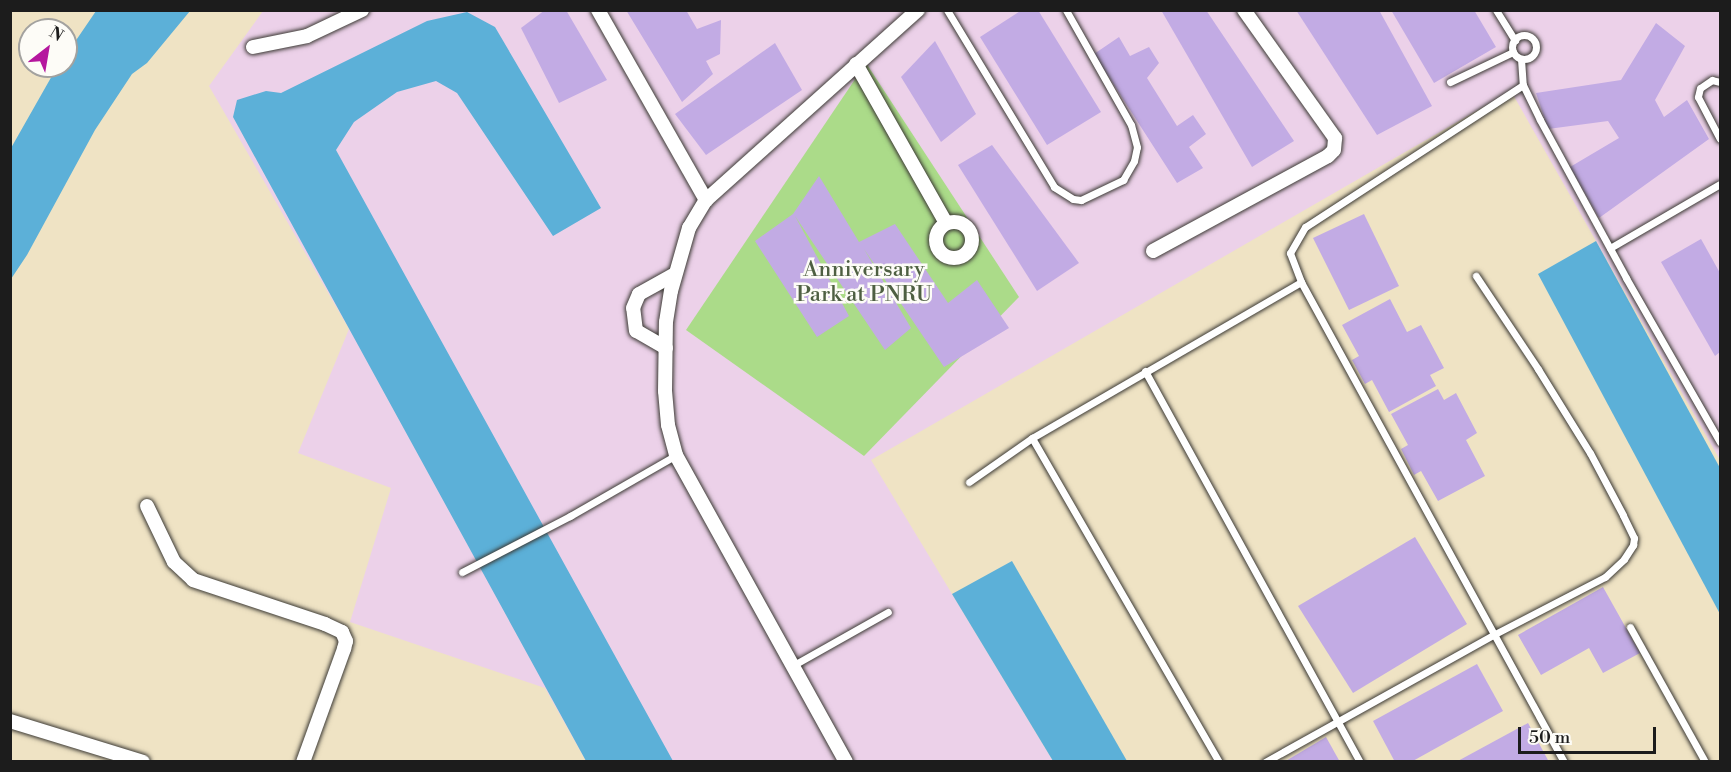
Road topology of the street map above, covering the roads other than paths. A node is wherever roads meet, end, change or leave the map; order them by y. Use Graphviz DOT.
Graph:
graph roads {
  1 [pos="362,10"];
  2 [pos="598,10"];
  3 [pos="918,10"];
  4 [pos="947,10"];
  5 [pos="1066,10"];
  6 [pos="1244,10"];
  7 [pos="1496,10"];
  8 [pos="1515,40"];
  9 [pos="253,47"];
  10 [pos="1513,52"];
  11 [pos="1521,59"];
  12 [pos="856,64"];
  13 [pos="1450,82"];
  14 [pos="1720,82"];
  15 [pos="1523,85"];
  16 [pos="1720,140"];
  17 [pos="1720,184"];
  18 [pos="706,200"];
  19 [pos="946,223"];
  20 [pos="1610,248"];
  21 [pos="1153,251"];
  22 [pos="675,274"];
  23 [pos="1476,276"];
  24 [pos="1300,282"];
  25 [pos="666,348"];
  26 [pos="1145,371"];
  27 [pos="1032,438"];
  28 [pos="1720,442"];
  29 [pos="676,455"];
  30 [pos="969,482"];
  31 [pos="147,506"];
  32 [pos="462,572"];
  33 [pos="888,612"];
  34 [pos="1630,627"];
  35 [pos="1493,634"];
  36 [pos="792,666"];
  37 [pos="1337,719"];
  38 [pos="10,721"];
  39 [pos="143,762"];
  40 [pos="303,762"];
  41 [pos="846,762"];
  42 [pos="1219,762"];
  43 [pos="1265,762"];
  44 [pos="1360,762"];
  45 [pos="1564,762"];
  46 [pos="1705,762"];
  1 -- 9 [label="street"];
  2 -- 18 [label="street"];
  3 -- 12 [label="street"];
  4 -- 5 [label="lane"];
  6 -- 21 [label="street"];
  7 -- 8 [label="lane"];
  8 -- 10 [label="lane"];
  8 -- 11 [label="lane"];
  10 -- 11 [label="lane"];
  10 -- 13 [label="lane"];
  11 -- 15 [label="lane"];
  12 -- 18 [label="street"];
  12 -- 19 [label="street"];
  14 -- 16 [label="lane"];
  15 -- 20 [label="lane"];
  15 -- 24 [label="lane"];
  17 -- 20 [label="lane"];
  18 -- 22 [label="street"];
  20 -- 28 [label="lane"];
  22 -- 25 [label="street"];
  22 -- 25 [label="street"];
  23 -- 35 [label="lane"];
  24 -- 26 [label="lane"];
  24 -- 35 [label="lane"];
  25 -- 29 [label="street"];
  26 -- 27 [label="lane"];
  26 -- 37 [label="lane"];
  27 -- 30 [label="lane"];
  27 -- 42 [label="lane"];
  29 -- 32 [label="lane"];
  29 -- 36 [label="street"];
  31 -- 40 [label="street"];
  33 -- 36 [label="lane"];
  34 -- 46 [label="lane"];
  35 -- 37 [label="lane"];
  35 -- 45 [label="lane"];
  36 -- 41 [label="street"];
  37 -- 43 [label="lane"];
  37 -- 44 [label="lane"];
  38 -- 39 [label="street"];
}
